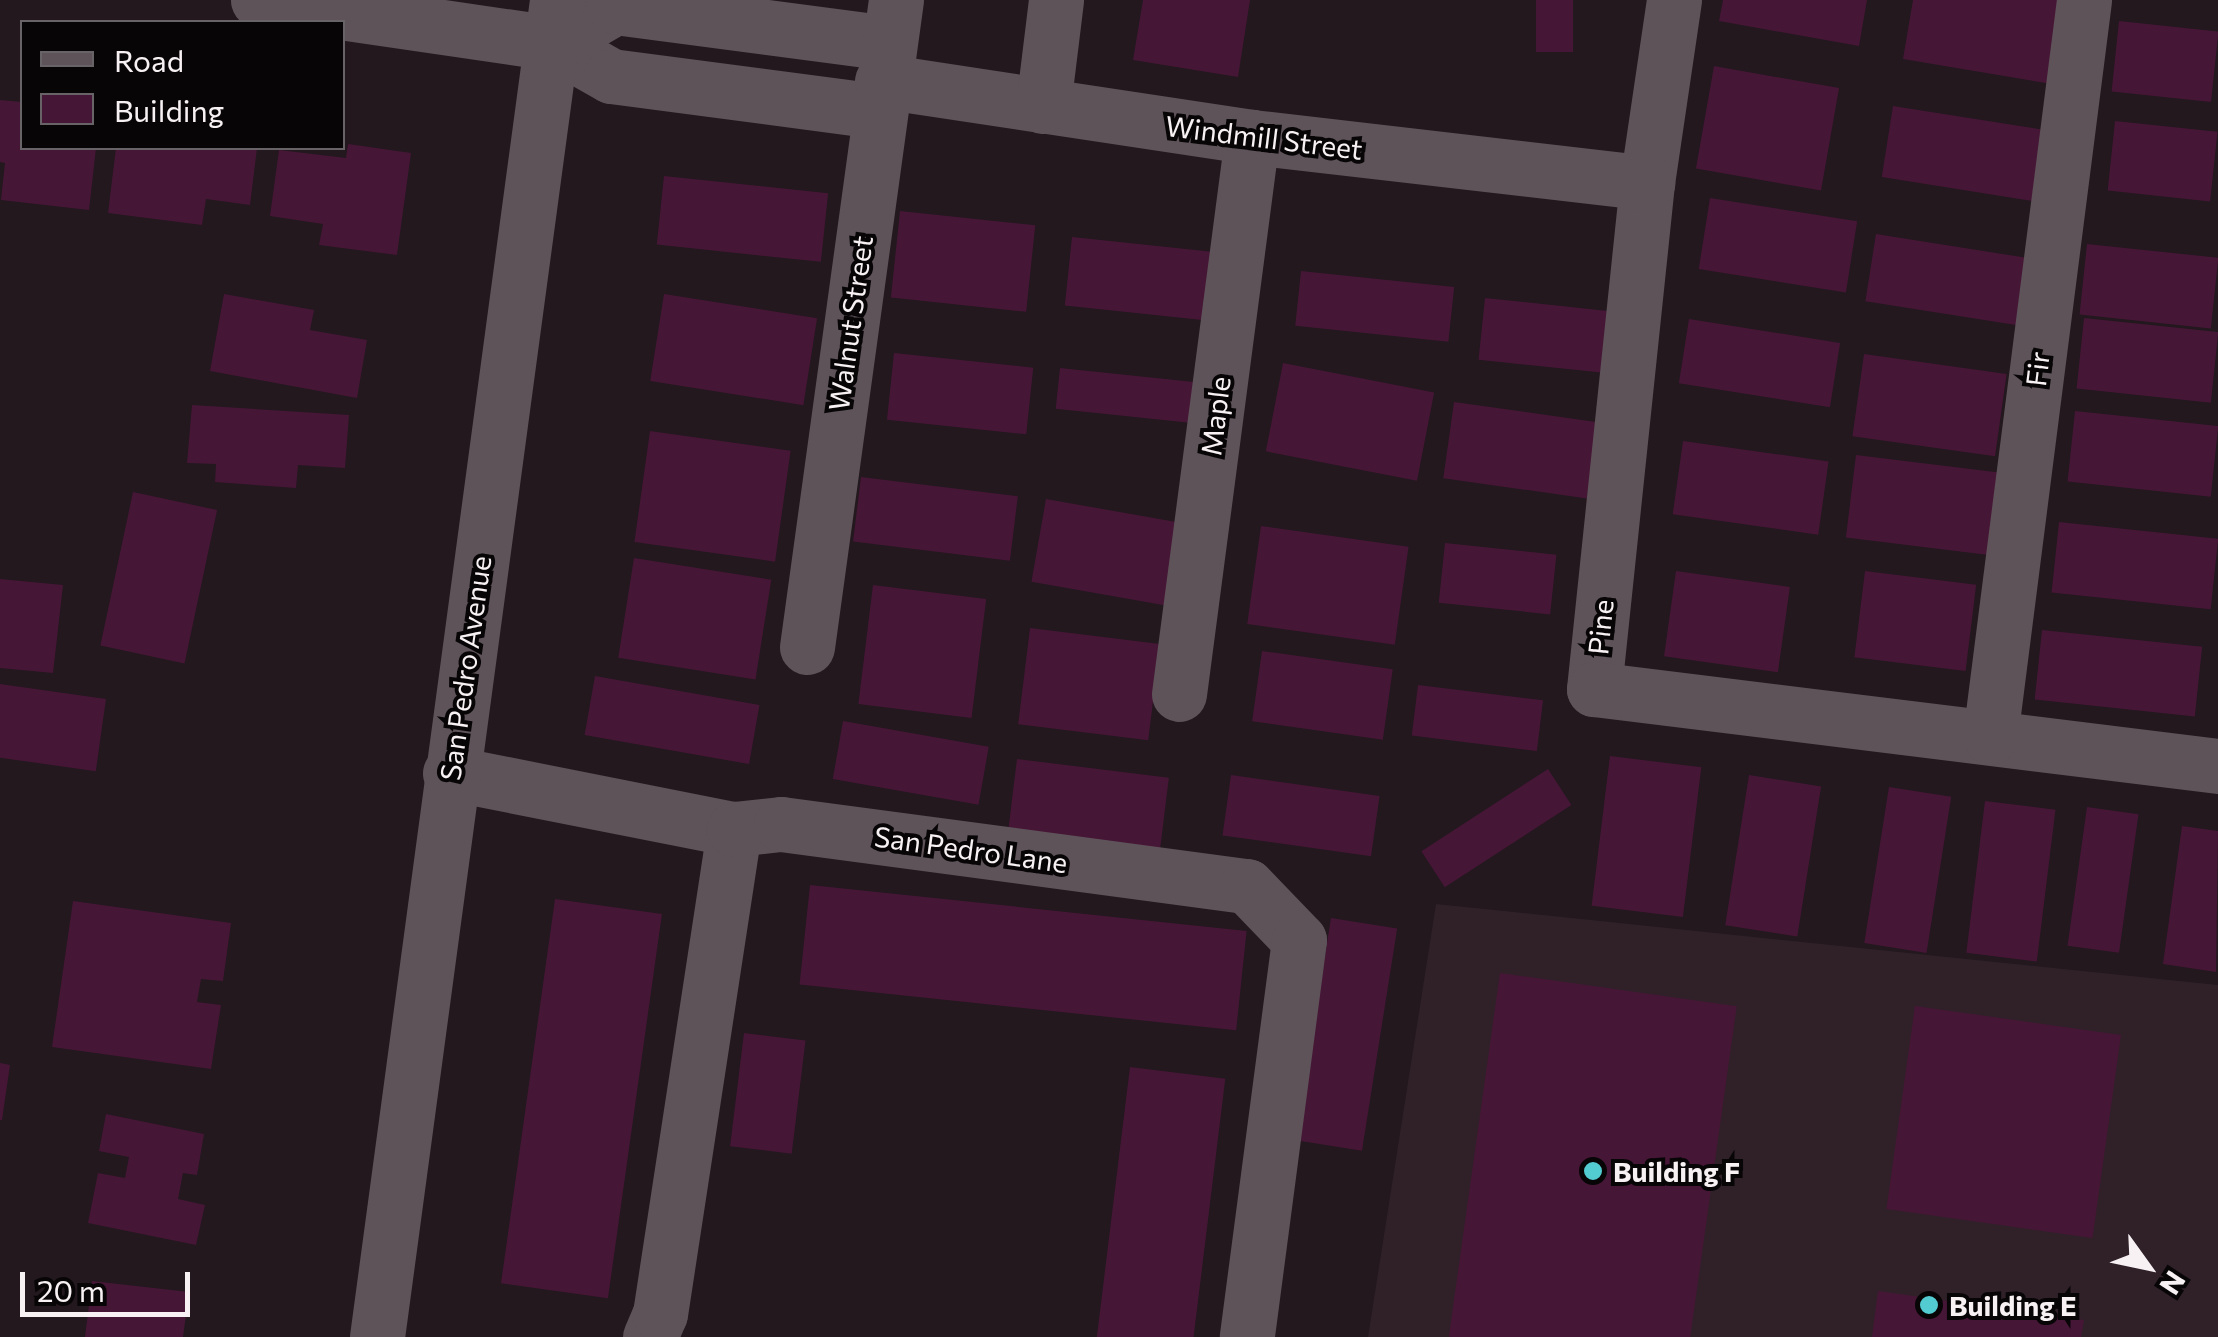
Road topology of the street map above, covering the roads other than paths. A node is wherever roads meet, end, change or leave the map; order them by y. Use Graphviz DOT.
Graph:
graph roads {
  1 [pos="258,0"];
  2 [pos="1056,0"];
  3 [pos="1674,0"];
  4 [pos="2084,0"];
  5 [pos="555,22"];
  6 [pos="886,59"];
  7 [pos="1043,106"];
  8 [pos="1252,137"];
  9 [pos="1646,182"];
  10 [pos="806,647"];
  11 [pos="1179,694"];
  12 [pos="1990,738"];
  13 [pos="2218,766"];
  14 [pos="450,773"];
  15 [pos="734,829"];
  16 [pos="389,1335"];
  17 [pos="650,1337"];
  18 [pos="1247,1337"];
  1 -- 5 [label="street"];
  2 -- 7 [label="street"];
  3 -- 9 [label="street, Pine"];
  4 -- 12 [label="street, Fir"];
  5 -- 6 [label="street, Windmill Street"];
  5 -- 14 [label="street, San Pedro Avenue"];
  6 -- 7 [label="street, Windmill Street"];
  6 -- 10 [label="street, Walnut Street"];
  7 -- 8 [label="street, Windmill Street"];
  8 -- 9 [label="street, Windmill Street"];
  8 -- 11 [label="street, Maple"];
  9 -- 12 [label="street, Pine"];
  12 -- 13 [label="street, Pine"];
  14 -- 15 [label="street"];
  14 -- 16 [label="street, San Pedro Avenue"];
  15 -- 17 [label="street"];
  15 -- 18 [label="street, San Pedro Lane"];
}
